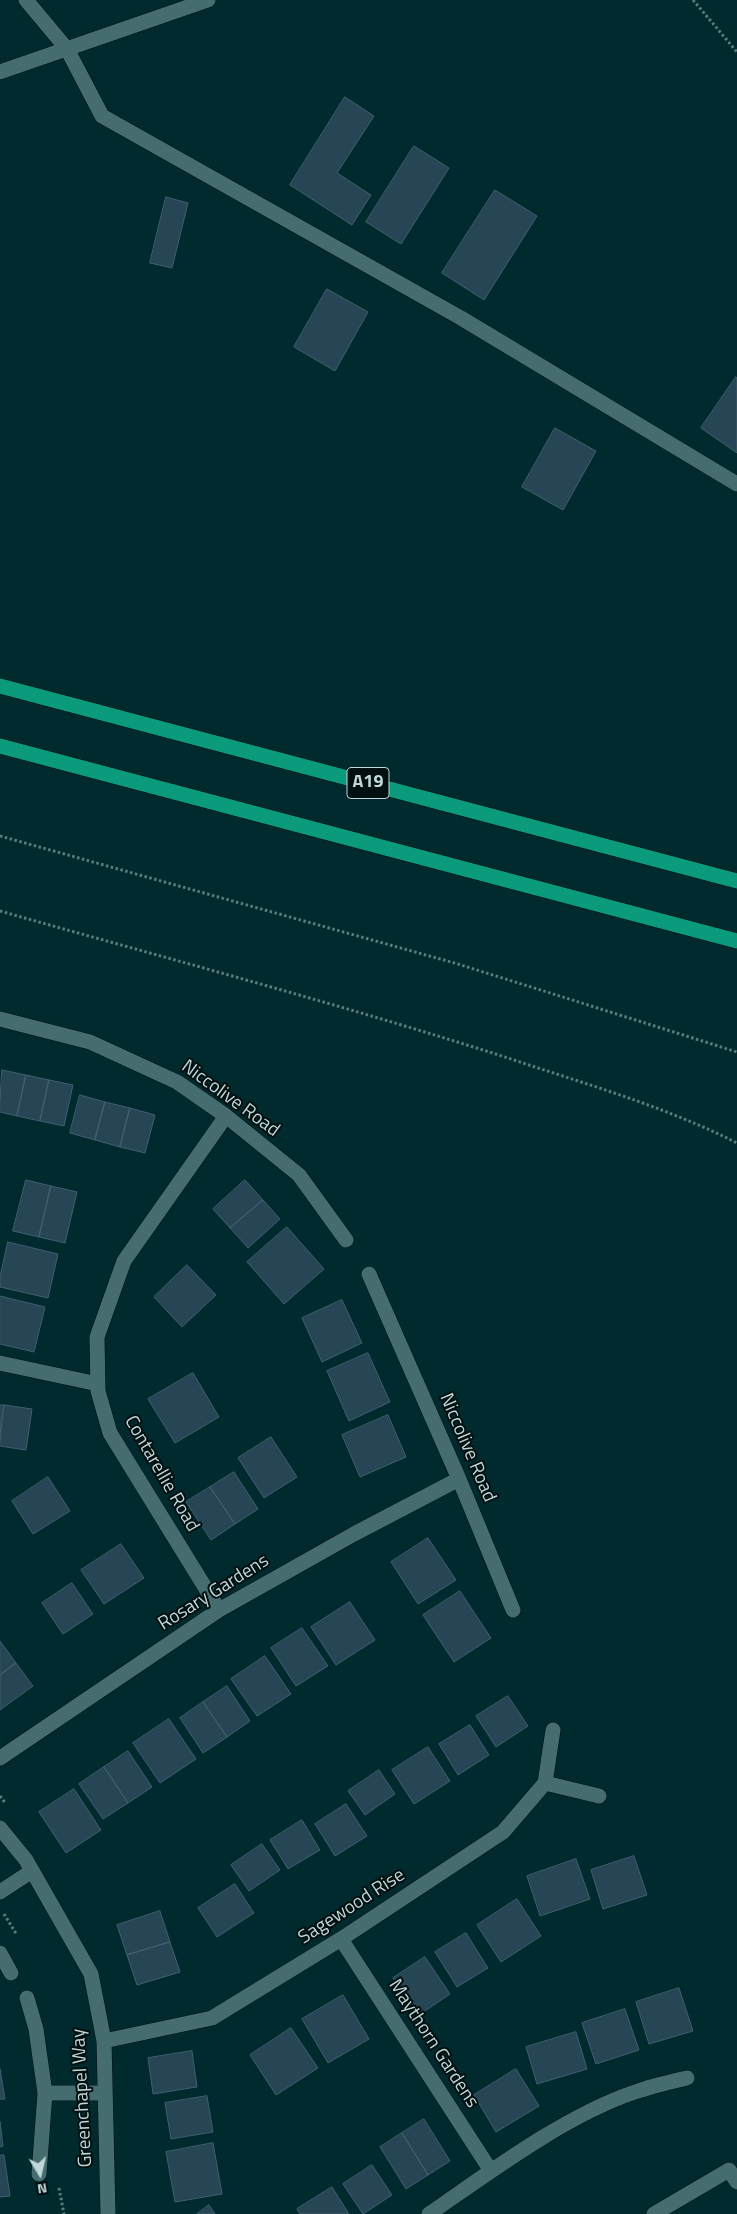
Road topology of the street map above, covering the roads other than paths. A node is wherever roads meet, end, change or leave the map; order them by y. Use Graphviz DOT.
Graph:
graph roads {
  1 [pos="26,0"];
  2 [pos="208,0"];
  3 [pos="66,49"];
  4 [pos="0,72"];
  5 [pos="737,484"];
  6 [pos="0,686"];
  7 [pos="0,746"];
  8 [pos="737,881"];
  9 [pos="737,941"];
  10 [pos="0,1019"];
  11 [pos="226,1116"];
  12 [pos="346,1240"];
  13 [pos="369,1274"];
  14 [pos="0,1363"];
  15 [pos="98,1384"];
  16 [pos="459,1479"];
  17 [pos="219,1610"];
  18 [pos="513,1610"];
  19 [pos="553,1730"];
  20 [pos="0,1758"];
  21 [pos="545,1783"];
  22 [pos="599,1796"];
  23 [pos="0,1828"];
  24 [pos="32,1871"];
  25 [pos="0,1892"];
  26 [pos="341,1939"];
  27 [pos="0,1953"];
  28 [pos="11,1973"];
  29 [pos="27,1998"];
  30 [pos="104,2041"];
  31 [pos="687,2078"];
  32 [pos="105,2093"];
  33 [pos="44,2094"];
  34 [pos="491,2172"];
  35 [pos="39,2174"];
  36 [pos="737,2182"];
  37 [pos="108,2214"];
  38 [pos="430,2214"];
  39 [pos="654,2214"];
  1 -- 3 [label="street"];
  2 -- 3 [label="street"];
  3 -- 4 [label="street"];
  3 -- 5 [label="street"];
  6 -- 8 [label="highway, A19"];
  7 -- 9 [label="highway"];
  10 -- 11 [label="street, Niccolive Road"];
  11 -- 12 [label="street, Niccolive Road"];
  11 -- 15 [label="street, Contarellie Road"];
  13 -- 16 [label="street, Niccolive Road"];
  14 -- 15 [label="street"];
  15 -- 17 [label="street, Contarellie Road"];
  16 -- 17 [label="street, Rosary Gardens"];
  16 -- 18 [label="street, Niccolive Road"];
  17 -- 20 [label="street, Rosary Gardens"];
  19 -- 21 [label="street"];
  21 -- 22 [label="street"];
  21 -- 26 [label="street, Sagewood Rise"];
  23 -- 24 [label="street, Greenchapel Way"];
  24 -- 25 [label="street"];
  24 -- 30 [label="street, Greenchapel Way"];
  26 -- 30 [label="street, Sagewood Rise"];
  26 -- 34 [label="street, Maythorn Gardens"];
  27 -- 28 [label="street"];
  29 -- 33 [label="street"];
  30 -- 32 [label="street, Greenchapel Way"];
  31 -- 34 [label="street"];
  32 -- 33 [label="street"];
  32 -- 37 [label="street, Greenchapel Way"];
  33 -- 35 [label="street"];
  34 -- 38 [label="street"];
  36 -- 39 [label="street"];
}
